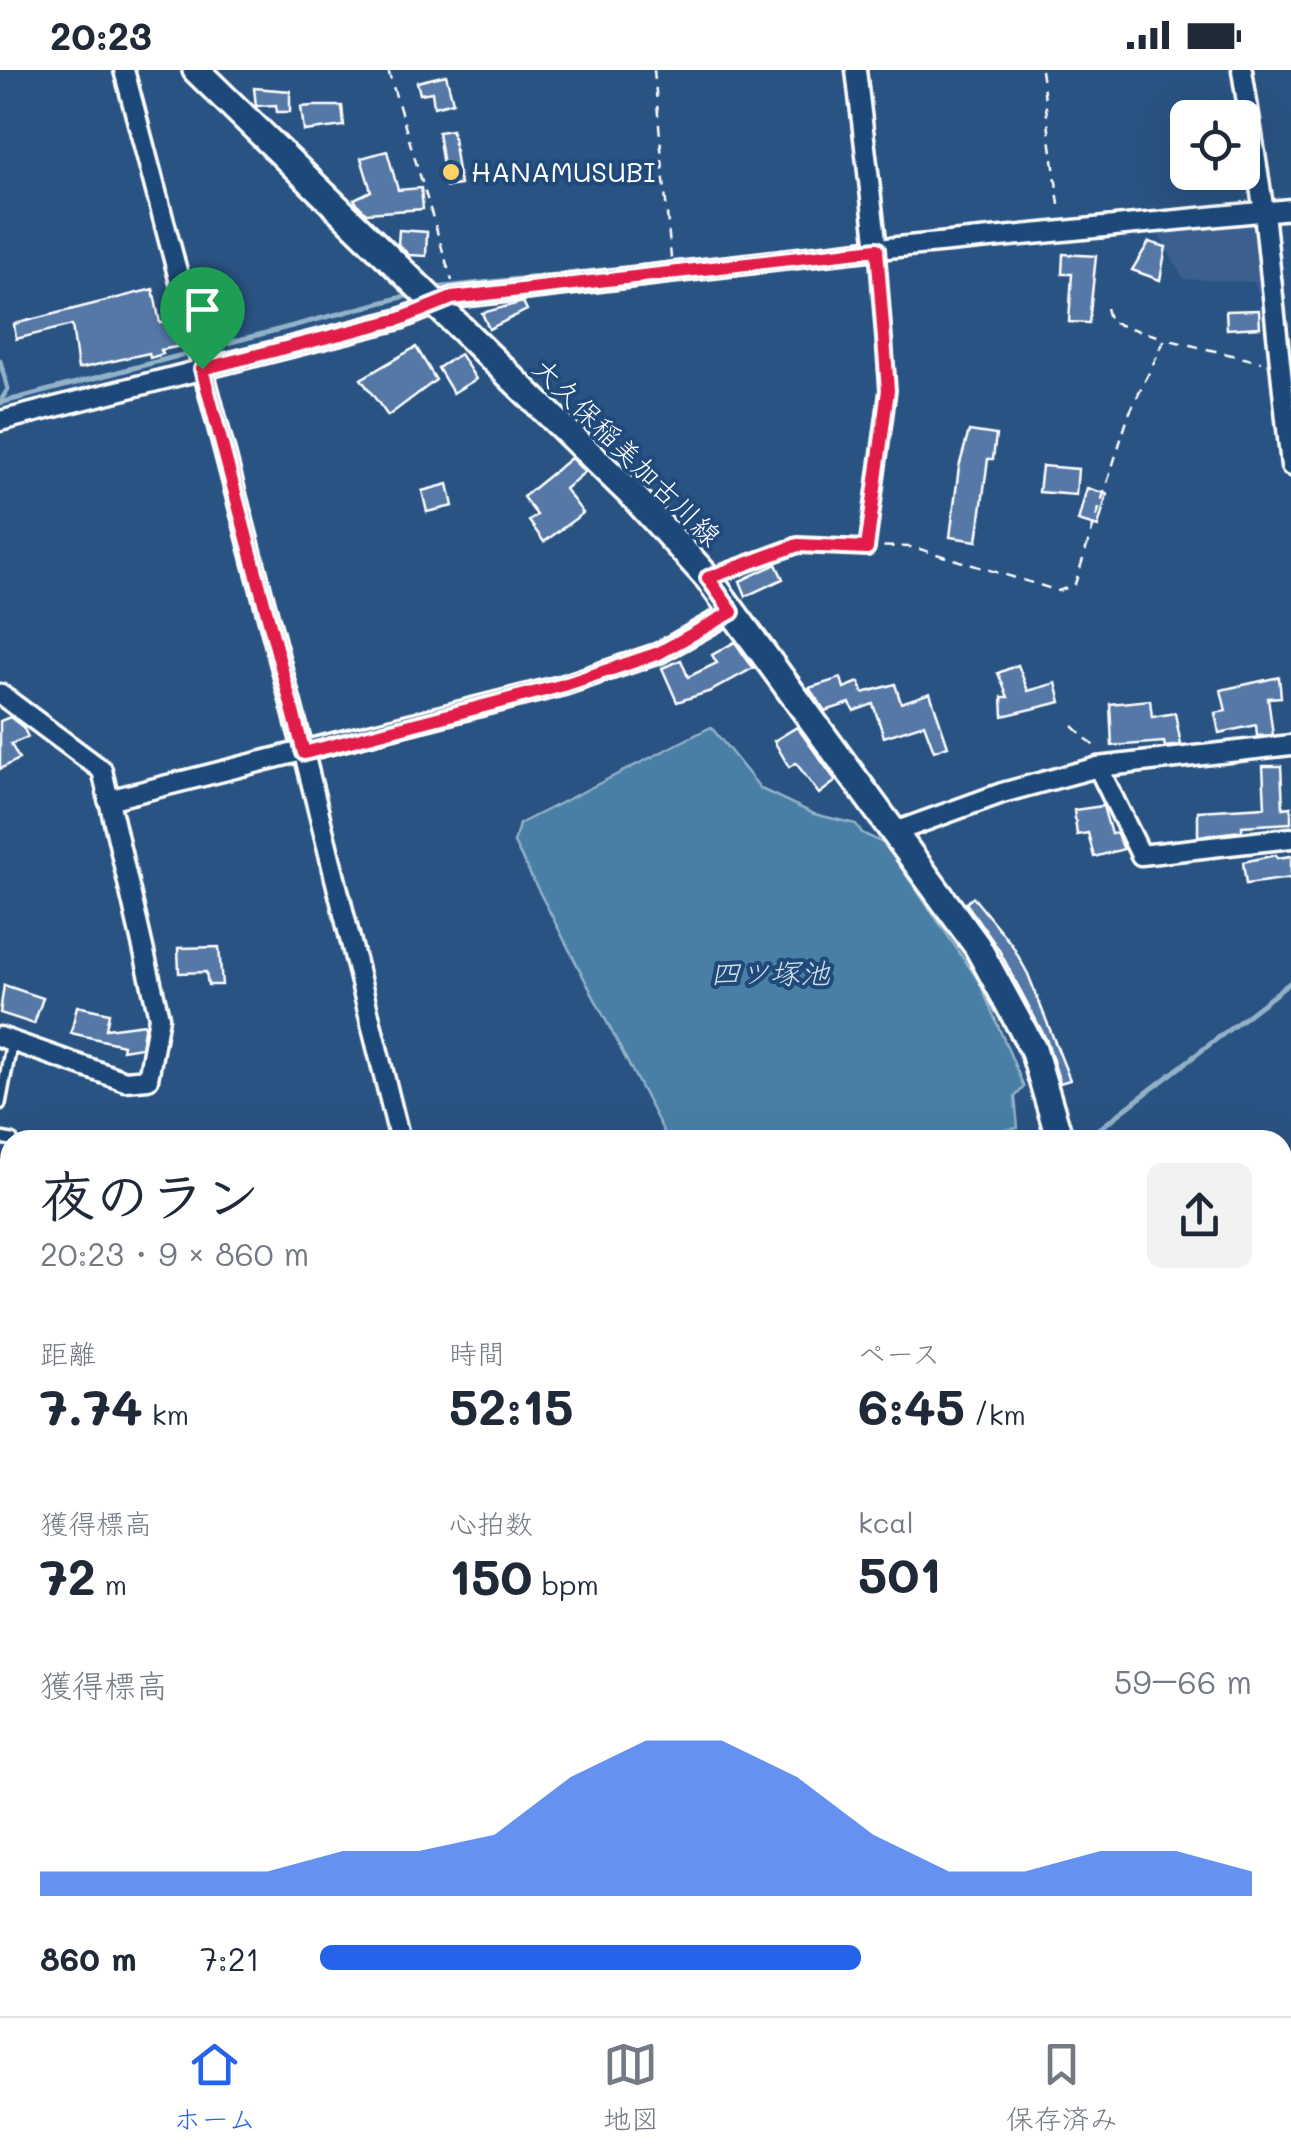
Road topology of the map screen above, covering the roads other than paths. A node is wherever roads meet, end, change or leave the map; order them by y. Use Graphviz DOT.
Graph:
graph roads {
  1 [pos="124,70"];
  2 [pos="196,70"];
  3 [pos="856,70"];
  4 [pos="1242,70"];
  5 [pos="1291,209"];
  6 [pos="1264,212"];
  7 [pos="877,249"];
  8 [pos="443,301"];
  9 [pos="202,369"];
  10 [pos="0,421"];
  11 [pos="1291,466"];
  12 [pos="732,612"];
  13 [pos="0,694"];
  14 [pos="1291,745"];
  15 [pos="304,753"];
  16 [pos="1098,767"];
  17 [pos="108,800"];
  18 [pos="892,833"];
  19 [pos="1291,838"];
  20 [pos="6,1039"];
  21 [pos="0,1104"];
  22 [pos="398,1130"];
  23 [pos="1057,1130"];
  1 -- 9 [label="street"];
  2 -- 8 [label="main road, 大久保稲美加古川線"];
  3 -- 7 [label="street"];
  4 -- 6 [label="street"];
  5 -- 6 [label="street"];
  6 -- 7 [label="street"];
  6 -- 11 [label="street"];
  7 -- 8 [label="street"];
  8 -- 9 [label="street"];
  8 -- 12 [label="main road, 大久保稲美加古川線"];
  9 -- 10 [label="street"];
  9 -- 15 [label="street"];
  12 -- 15 [label="street"];
  12 -- 18 [label="main road, 大久保稲美加古川線"];
  13 -- 17 [label="street"];
  14 -- 16 [label="street"];
  15 -- 17 [label="street"];
  15 -- 22 [label="street"];
  16 -- 18 [label="street"];
  16 -- 19 [label="street"];
  17 -- 20 [label="street"];
  18 -- 23 [label="main road, 大久保稲美加古川線"];
  20 -- 21 [label="lane"];
}
